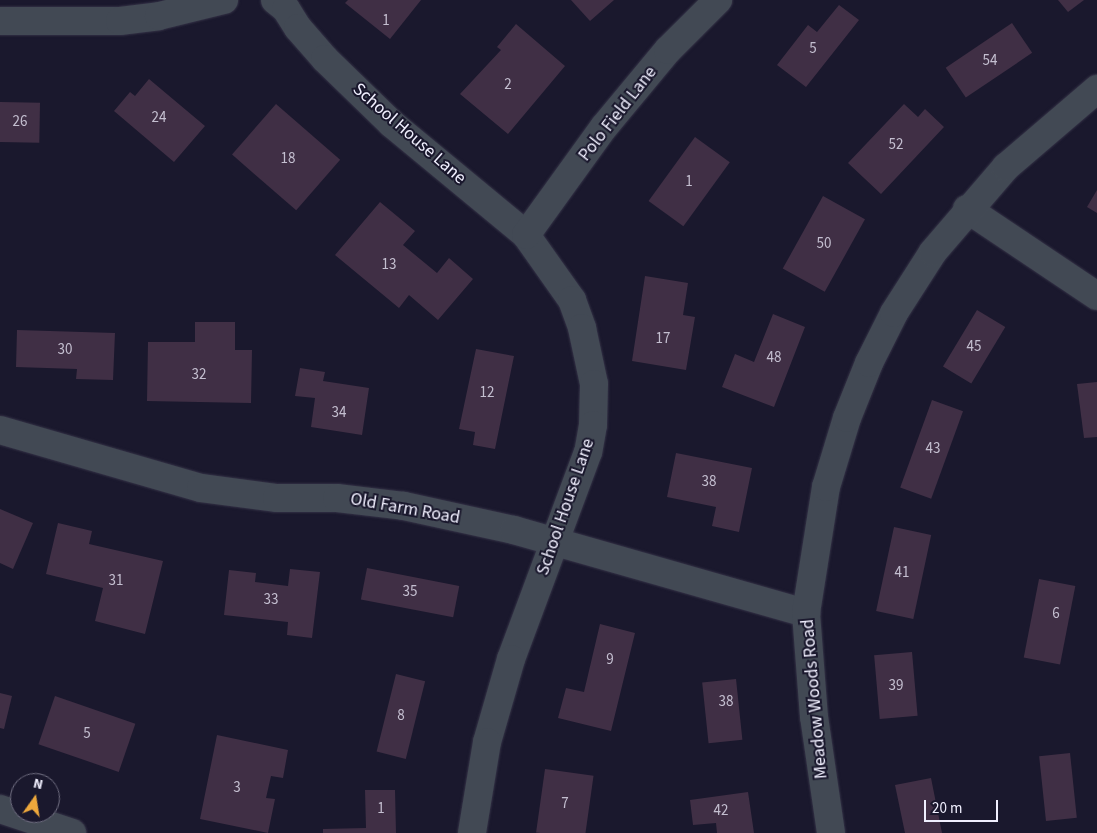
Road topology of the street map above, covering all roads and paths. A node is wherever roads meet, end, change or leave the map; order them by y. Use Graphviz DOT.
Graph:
graph roads {
  1 [pos="224,0"];
  2 [pos="275,0"];
  3 [pos="718,0"];
  4 [pos="0,21"];
  5 [pos="1097,89"];
  6 [pos="968,209"];
  7 [pos="526,235"];
  8 [pos="1097,296"];
  9 [pos="0,430"];
  10 [pos="555,543"];
  11 [pos="806,613"];
  12 [pos="0,809"];
  13 [pos="72,833"];
  14 [pos="472,833"];
  15 [pos="831,833"];
  1 -- 4 [label="street"];
  2 -- 7 [label="street, School House Lane"];
  3 -- 7 [label="street, Polo Field Lane"];
  5 -- 6 [label="street, Meadow Woods Road"];
  6 -- 8 [label="street"];
  6 -- 11 [label="street, Meadow Woods Road"];
  7 -- 10 [label="street, School House Lane"];
  9 -- 10 [label="street, Old Farm Road"];
  10 -- 11 [label="street, Old Farm Road"];
  10 -- 14 [label="street, School House Lane"];
  11 -- 15 [label="street, Meadow Woods Road"];
  12 -- 13 [label="street"];
}
